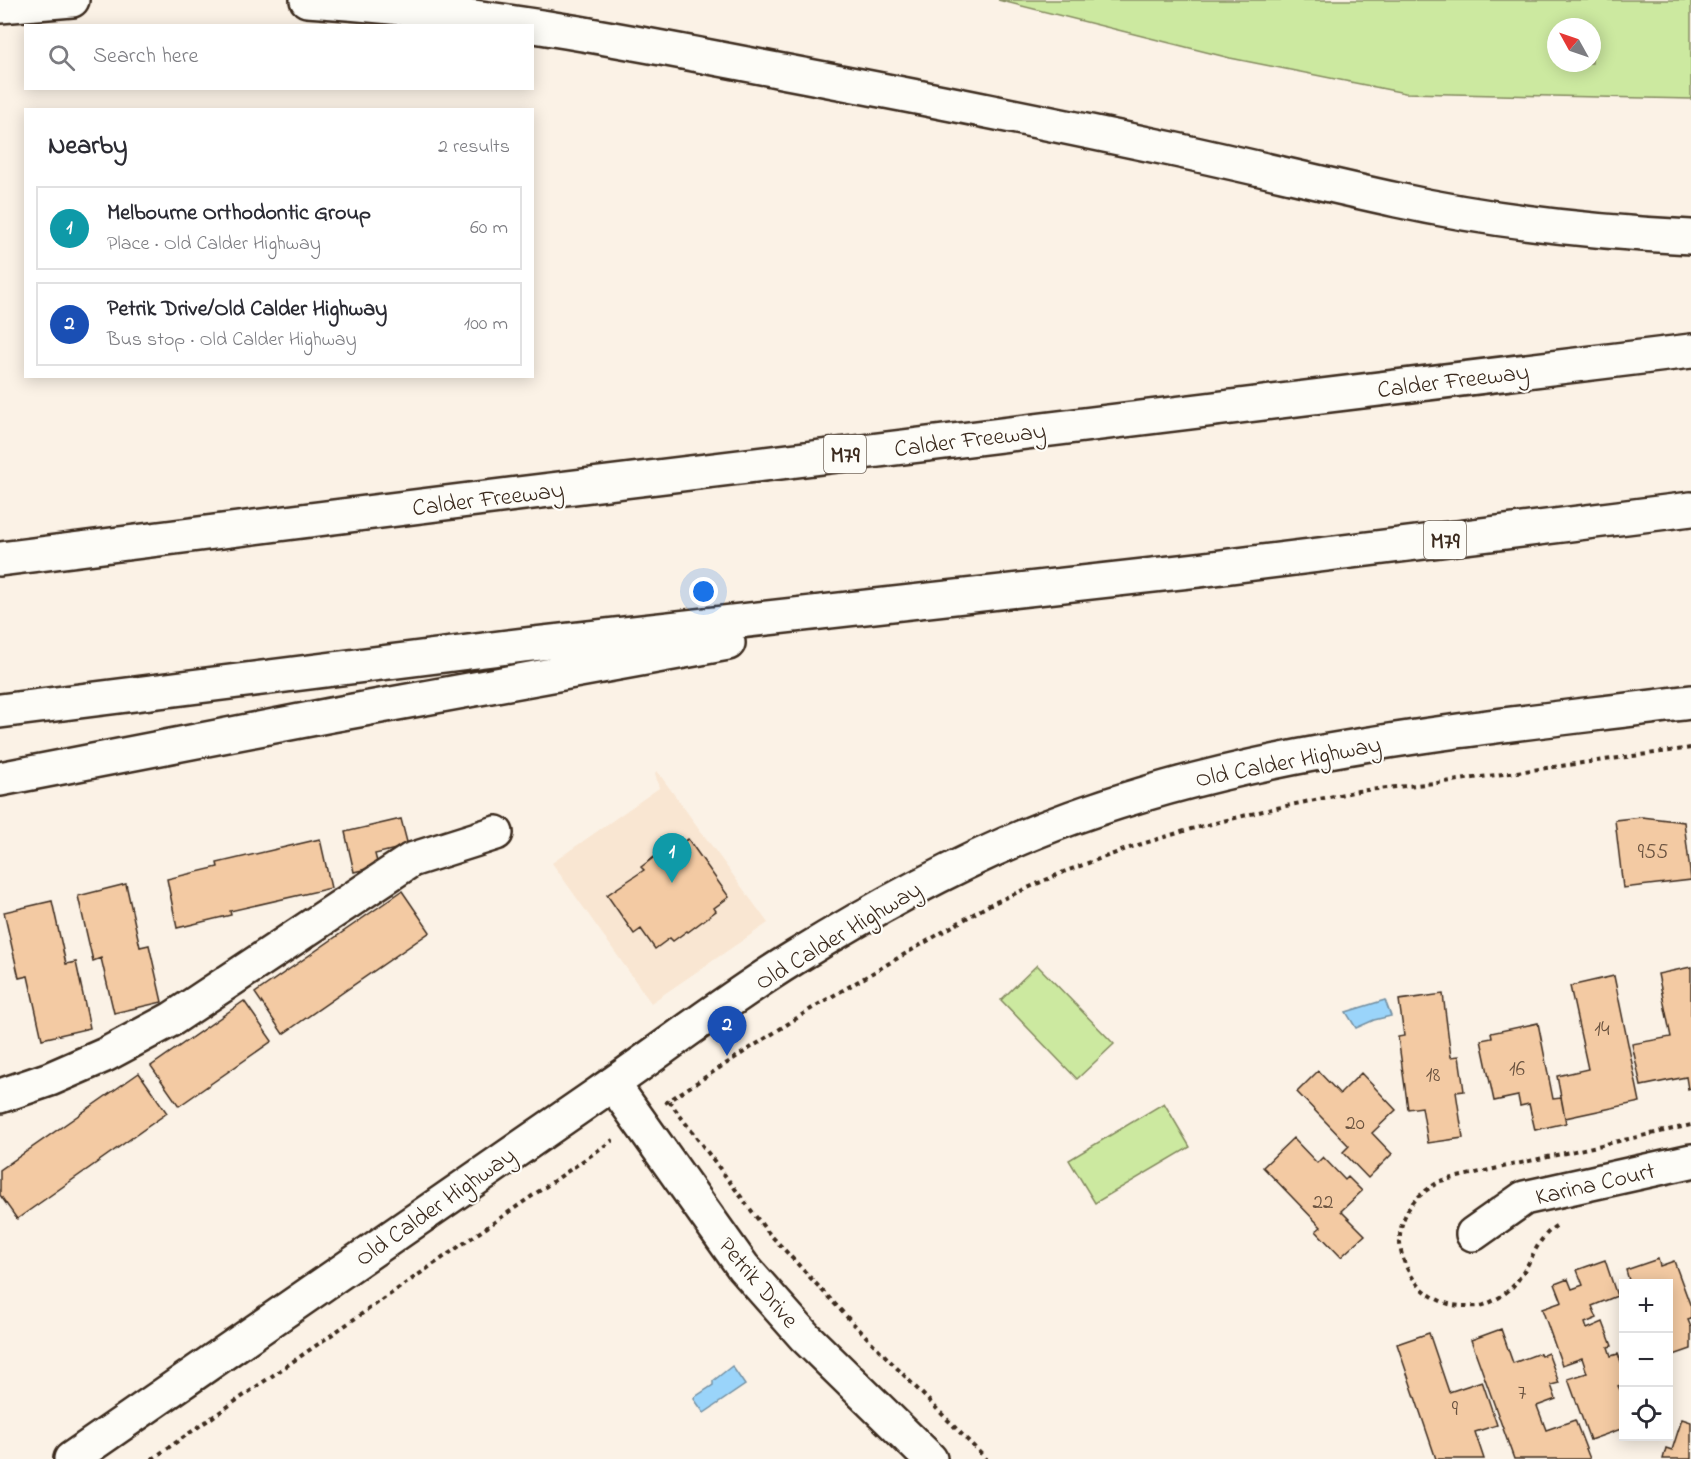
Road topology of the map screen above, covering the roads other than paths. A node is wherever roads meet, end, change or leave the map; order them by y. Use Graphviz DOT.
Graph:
graph roads {
  1 [pos="72,0"];
  2 [pos="307,0"];
  3 [pos="0,6"];
  4 [pos="519,24"];
  5 [pos="534,26"];
  6 [pos="1691,237"];
  7 [pos="1691,351"];
  8 [pos="1691,509"];
  9 [pos="0,559"];
  10 [pos="1198,570"];
  11 [pos="1691,702"];
  12 [pos="0,711"];
  13 [pos="0,779"];
  14 [pos="496,833"];
  15 [pos="613,1084"];
  16 [pos="0,1096"];
  17 [pos="1691,1161"];
  18 [pos="1473,1234"];
  19 [pos="71,1459"];
  20 [pos="930,1459"];
  1 -- 3 [label="main road"];
  2 -- 4 [label="main road"];
  5 -- 6 [label="main road"];
  7 -- 9 [label="main road, Calder Freeway / M79"];
  8 -- 10 [label="main road, M79"];
  10 -- 12 [label="main road, M79"];
  10 -- 13 [label="main road"];
  11 -- 15 [label="main road, Old Calder Highway"];
  14 -- 16 [label="main road"];
  15 -- 19 [label="main road, Old Calder Highway"];
  15 -- 20 [label="main road, Petrik Drive"];
  17 -- 18 [label="main road, Karina Court"];
}
